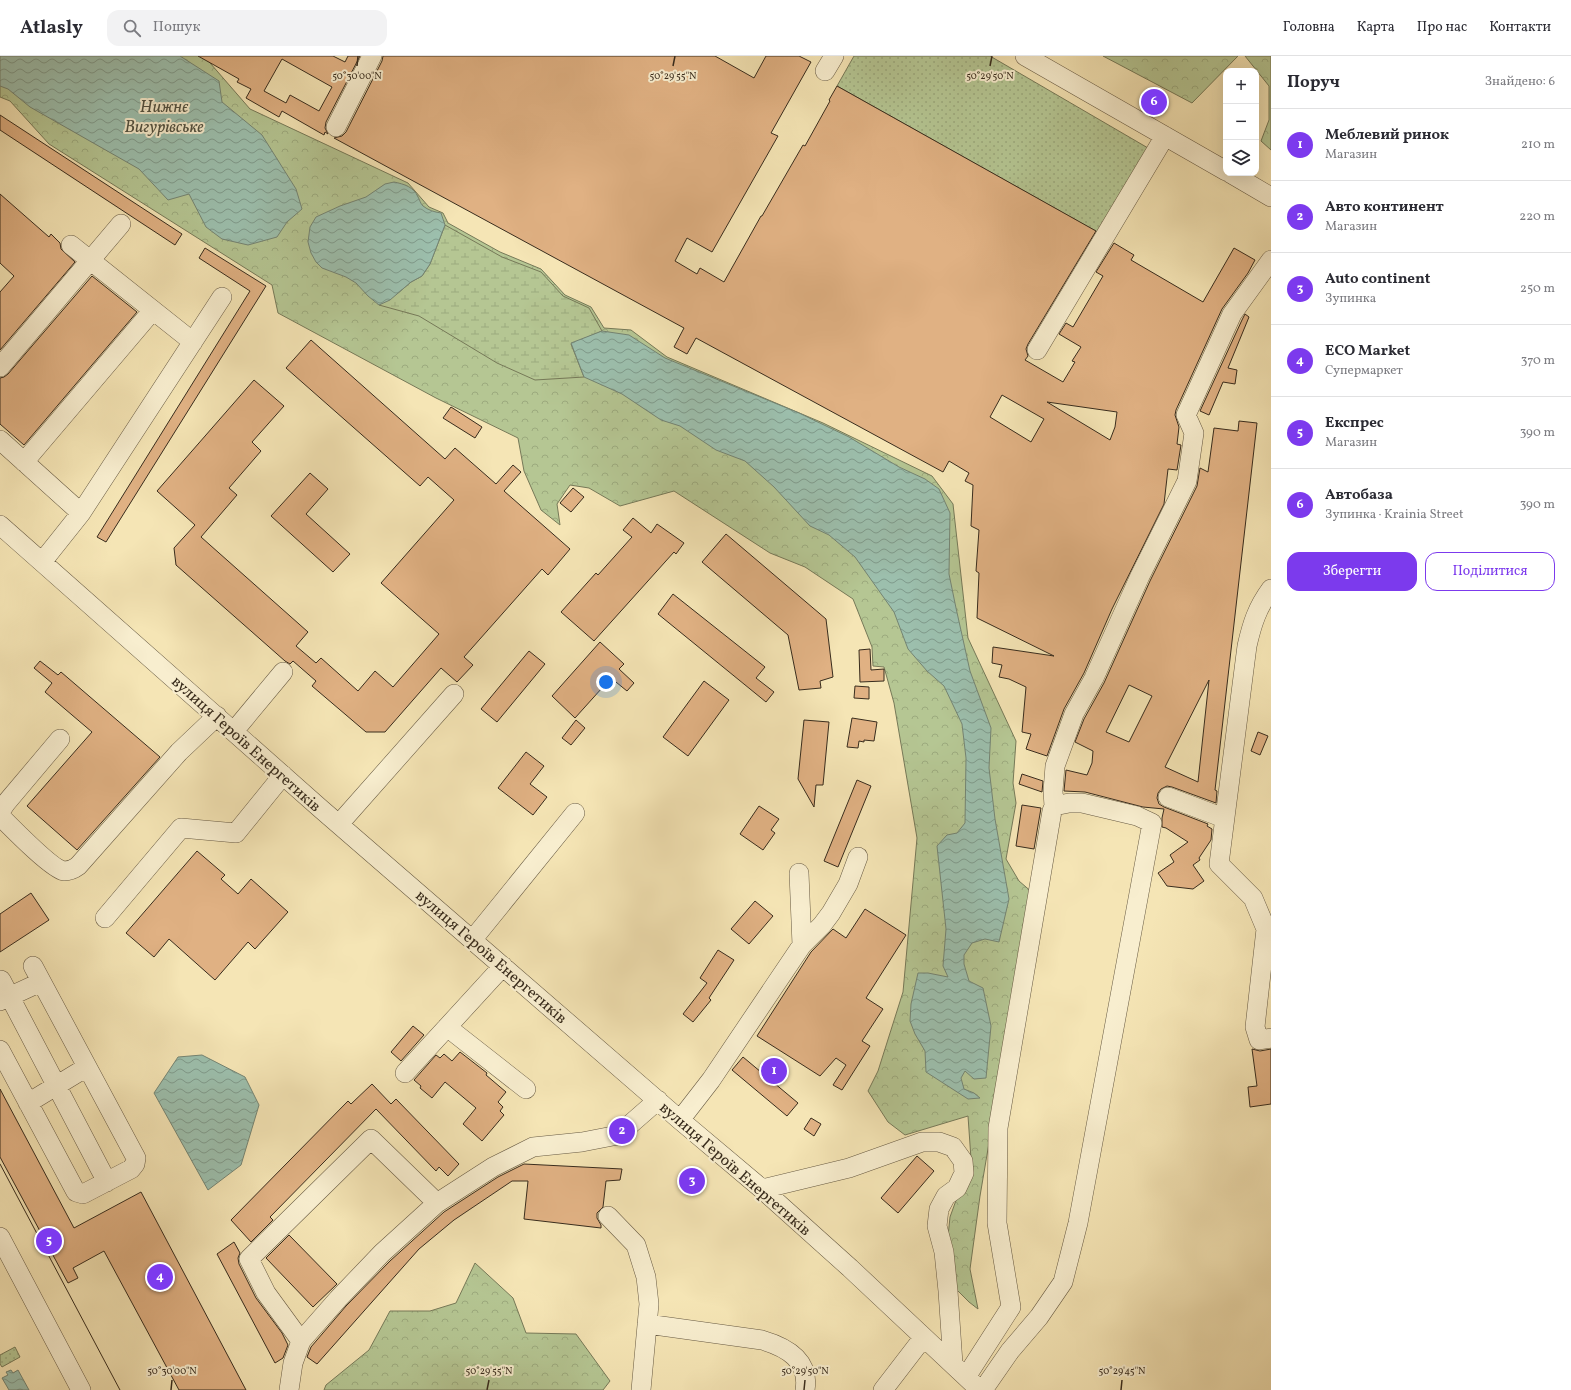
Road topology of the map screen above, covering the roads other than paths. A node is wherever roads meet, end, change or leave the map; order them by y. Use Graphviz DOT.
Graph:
graph roads {
  1 [pos="372,56"];
  2 [pos="1025,56"];
  3 [pos="336,128"];
  4 [pos="1166,136"];
  5 [pos="1223,169"];
  6 [pos="1235,176"];
  7 [pos="1271,197"];
  8 [pos="121,224"];
  9 [pos="71,245"];
  10 [pos="91,260"];
  11 [pos="1271,260"];
  12 [pos="222,297"];
  13 [pos="153,310"];
  14 [pos="193,342"];
  15 [pos="1037,350"];
  16 [pos="0,367"];
  17 [pos="0,440"];
  18 [pos="24,462"];
  19 [pos="81,513"];
  20 [pos="0,525"];
  21 [pos="42,562"];
  22 [pos="1271,589"];
  23 [pos="283,672"];
  24 [pos="454,694"];
  25 [pos="217,716"];
  26 [pos="234,731"];
  27 [pos="60,738"];
  28 [pos="283,775"];
  29 [pos="1168,797"];
  30 [pos="1054,806"];
  31 [pos="575,813"];
  32 [pos="1224,818"];
  33 [pos="339,824"];
  34 [pos="858,857"];
  35 [pos="799,873"];
  36 [pos="104,918"];
  37 [pos="472,939"];
  38 [pos="802,945"];
  39 [pos="503,966"];
  40 [pos="0,980"];
  41 [pos="5,999"];
  42 [pos="447,1028"];
  43 [pos="1271,1038"];
  44 [pos="0,1050"];
  45 [pos="87,1067"];
  46 [pos="405,1073"];
  47 [pos="56,1086"];
  48 [pos="526,1089"];
  49 [pos="658,1100"];
  50 [pos="28,1103"];
  51 [pos="680,1120"];
  52 [pos="107,1182"];
  53 [pos="762,1189"];
  54 [pos="437,1203"];
  55 [pos="608,1216"];
  56 [pos="2,1246"];
  57 [pos="647,1324"];
  58 [pos="923,1338"];
  59 [pos="301,1341"];
  60 [pos="952,1364"];
  61 [pos="966,1377"];
  62 [pos="81,1390"];
  63 [pos="289,1390"];
  64 [pos="640,1390"];
  65 [pos="805,1390"];
  66 [pos="883,1390"];
  67 [pos="980,1390"];
  68 [pos="983,1390"];
  1 -- 3 [label="street"];
  2 -- 4 [label="street"];
  4 -- 5 [label="street"];
  4 -- 15 [label="street"];
  6 -- 7 [label="street"];
  8 -- 10 [label="street"];
  9 -- 10 [label="street"];
  10 -- 13 [label="street"];
  10 -- 16 [label="street"];
  11 -- 30 [label="street"];
  12 -- 14 [label="street"];
  13 -- 14 [label="street"];
  13 -- 18 [label="street"];
  14 -- 19 [label="street"];
  17 -- 18 [label="street"];
  18 -- 19 [label="street"];
  19 -- 21 [label="street"];
  20 -- 21 [label="street, вулиця Героїв Енергетиків"];
  21 -- 25 [label="street, вулиця Героїв Енергетиків"];
  22 -- 32 [label="street"];
  23 -- 26 [label="street"];
  24 -- 33 [label="street"];
  25 -- 26 [label="street, вулиця Героїв Енергетиків"];
  25 -- 27 [label="street"];
  26 -- 28 [label="street, вулиця Героїв Енергетиків"];
  28 -- 33 [label="street, вулиця Героїв Енергетиків"];
  28 -- 36 [label="street"];
  29 -- 32 [label="street"];
  30 -- 61 [label="street"];
  30 -- 68 [label="street"];
  31 -- 37 [label="street"];
  32 -- 43 [label="street"];
  33 -- 37 [label="street, вулиця Героїв Енергетиків"];
  34 -- 38 [label="street"];
  35 -- 38 [label="street"];
  37 -- 39 [label="street, вулиця Героїв Енергетиків"];
  38 -- 51 [label="street"];
  39 -- 42 [label="street"];
  39 -- 49 [label="street, вулиця Героїв Енергетиків"];
  40 -- 41 [label="street"];
  41 -- 45 [label="street"];
  41 -- 47 [label="street"];
  42 -- 46 [label="street"];
  42 -- 48 [label="street"];
  44 -- 50 [label="street"];
  45 -- 47 [label="street"];
  45 -- 52 [label="street"];
  47 -- 50 [label="street"];
  47 -- 52 [label="street"];
  49 -- 51 [label="street, вулиця Героїв Енергетиків"];
  49 -- 54 [label="street"];
  50 -- 52 [label="street"];
  51 -- 53 [label="street, вулиця Героїв Енергетиків"];
  53 -- 58 [label="street, вулиця Героїв Енергетиків"];
  53 -- 60 [label="street"];
  54 -- 59 [label="street"];
  54 -- 59 [label="street"];
  55 -- 57 [label="street"];
  56 -- 62 [label="street"];
  57 -- 64 [label="street"];
  57 -- 65 [label="street"];
  58 -- 60 [label="street, вулиця Героїв Енергетиків"];
  58 -- 66 [label="street"];
  59 -- 63 [label="street"];
  60 -- 61 [label="street, вулиця Героїв Енергетиків"];
  61 -- 67 [label="street, вулиця Героїв Енергетиків"];
}
